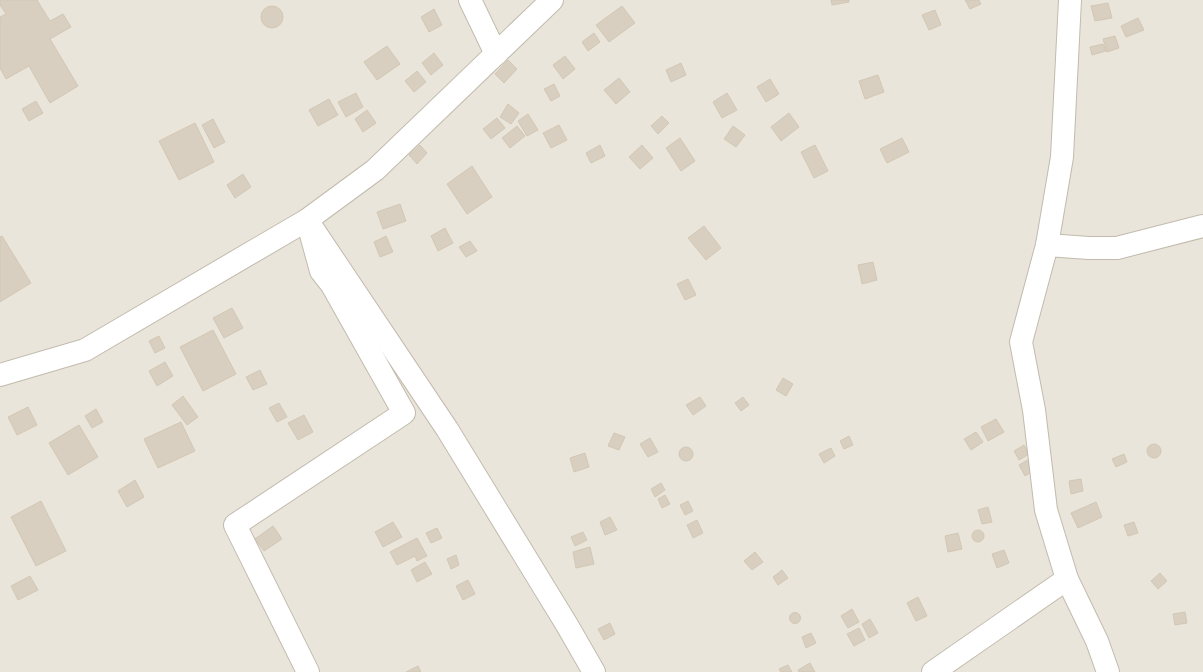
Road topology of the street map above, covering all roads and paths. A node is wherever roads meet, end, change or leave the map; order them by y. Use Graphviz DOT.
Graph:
graph roads {
  1 [pos="470,0"];
  2 [pos="552,0"];
  3 [pos="1070,0"];
  4 [pos="496,54"];
  5 [pos="307,220"];
  6 [pos="1203,226"];
  7 [pos="1047,245"];
  8 [pos="0,375"];
  9 [pos="1068,579"];
  10 [pos="308,672"];
  11 [pos="594,672"];
  12 [pos="933,672"];
  13 [pos="1108,672"];
  1 -- 4 [label="street"];
  2 -- 4 [label="street"];
  3 -- 7 [label="street"];
  4 -- 5 [label="street"];
  5 -- 8 [label="street"];
  5 -- 10 [label="street"];
  5 -- 11 [label="street"];
  6 -- 7 [label="street"];
  7 -- 9 [label="street"];
  9 -- 12 [label="street"];
  9 -- 13 [label="street"];
}
